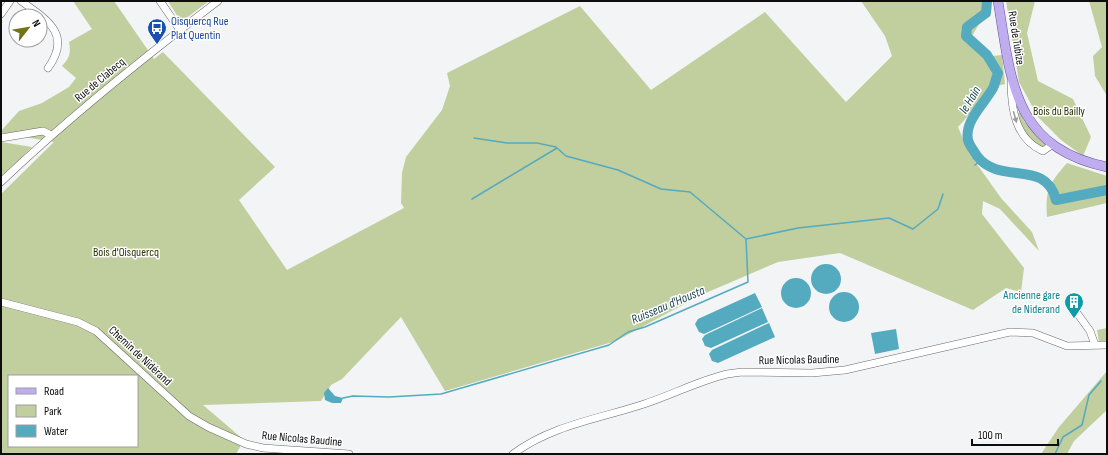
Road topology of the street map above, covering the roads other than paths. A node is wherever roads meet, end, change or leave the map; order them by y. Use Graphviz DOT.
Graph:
graph roads {
  1 [pos="10,1"];
  2 [pos="21,1"];
  3 [pos="160,1"];
  4 [pos="218,1"];
  5 [pos="998,1"];
  6 [pos="1,14"];
  7 [pos="180,30"];
  8 [pos="48,68"];
  9 [pos="1011,79"];
  10 [pos="51,135"];
  11 [pos="1,138"];
  12 [pos="1053,144"];
  13 [pos="1107,167"];
  14 [pos="1,182"];
  15 [pos="1,302"];
  16 [pos="1077,313"];
  17 [pos="1095,345"];
  18 [pos="1107,345"];
  19 [pos="189,416"];
  20 [pos="348,454"];
  21 [pos="513,454"];
  1 -- 6 [label="street"];
  2 -- 8 [label="street"];
  3 -- 7 [label="street"];
  4 -- 7 [label="street, Rue de Clabecq"];
  5 -- 9 [label="main road, Rue de Tubize"];
  7 -- 10 [label="street, Rue de Clabecq"];
  9 -- 12 [label="main road, Rue de Tubize"];
  9 -- 12 [label="street, Rue de Tubize, one-way"];
  10 -- 11 [label="street"];
  10 -- 14 [label="street, Rue de Clabecq"];
  12 -- 13 [label="main road, Rue de Tubize"];
  15 -- 19 [label="street, Chemin de Nidérand"];
  16 -- 17 [label="street"];
  17 -- 18 [label="street, Rue Nicolas Baudine"];
  17 -- 21 [label="street, Rue Nicolas Baudine"];
  19 -- 20 [label="street, Rue Nicolas Baudine"];
}
